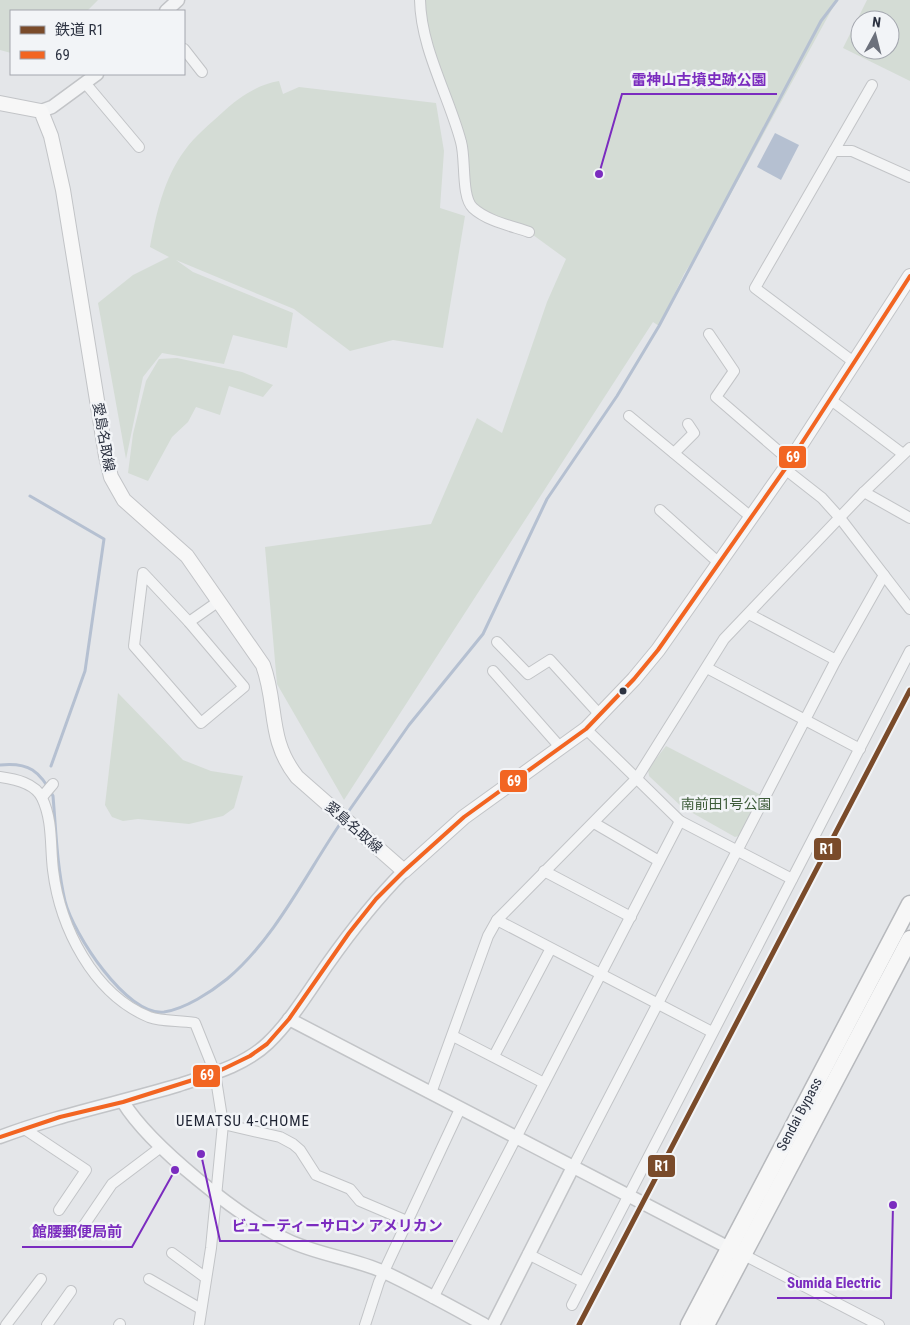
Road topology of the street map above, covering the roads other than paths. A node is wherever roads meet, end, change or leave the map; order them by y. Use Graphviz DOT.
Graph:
graph roads {
  1 [pos="178,0"];
  2 [pos="420,0"];
  3 [pos="167,10"];
  4 [pos="185,50"];
  5 [pos="202,72"];
  6 [pos="96,75"];
  7 [pos="86,84"];
  8 [pos="872,85"];
  9 [pos="0,102"];
  10 [pos="41,111"];
  11 [pos="139,147"];
  12 [pos="834,151"];
  13 [pos="910,177"];
  14 [pos="529,232"];
  15 [pos="909,278"];
  16 [pos="709,334"];
  17 [pos="855,363"];
  18 [pos="831,400"];
  19 [pos="629,416"];
  20 [pos="688,424"];
  21 [pos="907,451"];
  22 [pos="674,453"];
  23 [pos="787,465"];
  24 [pos="864,492"];
  25 [pos="660,510"];
  26 [pos="751,517"];
  27 [pos="840,518"];
  28 [pos="910,518"];
  29 [pos="719,563"];
  30 [pos="884,575"];
  31 [pos="219,601"];
  32 [pos="910,609"];
  33 [pos="749,614"];
  34 [pos="189,622"];
  35 [pos="497,642"];
  36 [pos="910,651"];
  37 [pos="836,660"];
  38 [pos="708,668"];
  39 [pos="493,671"];
  40 [pos="600,715"];
  41 [pos="806,720"];
  42 [pos="586,729"];
  43 [pos="560,747"];
  44 [pos="860,749"];
  45 [pos="0,777"];
  46 [pos="637,778"];
  47 [pos="680,820"];
  48 [pos="594,822"];
  49 [pos="738,850"];
  50 [pos="659,861"];
  51 [pos="404,871"];
  52 [pos="544,871"];
  53 [pos="792,879"];
  54 [pos="910,904"];
  55 [pos="631,916"];
  56 [pos="497,920"];
  57 [pos="910,939"];
  58 [pos="550,950"];
  59 [pos="602,975"];
  60 [pos="657,1003"];
  61 [pos="289,1019"];
  62 [pos="712,1032"];
  63 [pos="453,1036"];
  64 [pos="494,1056"];
  65 [pos="215,1073"];
  66 [pos="544,1083"];
  67 [pos="431,1093"];
  68 [pos="123,1102"];
  69 [pos="460,1109"];
  70 [pos="223,1124"];
  71 [pos="23,1128"];
  72 [pos="0,1137"];
  73 [pos="517,1137"];
  74 [pos="161,1147"];
  75 [pos="573,1167"];
  76 [pos="216,1192"];
  77 [pos="628,1195"];
  78 [pos="58,1210"];
  79 [pos="407,1221"];
  80 [pos="78,1234"];
  81 [pos="736,1252"];
  82 [pos="172,1253"];
  83 [pos="528,1254"];
  84 [pos="383,1272"];
  85 [pos="206,1278"];
  86 [pos="41,1279"];
  87 [pos="149,1279"];
  88 [pos="583,1282"];
  89 [pos="71,1291"];
  90 [pos="433,1298"];
  91 [pos="572,1305"];
  92 [pos="201,1310"];
  93 [pos="0,1323"];
  94 [pos="5,1325"];
  95 [pos="47,1325"];
  96 [pos="199,1325"];
  97 [pos="365,1325"];
  98 [pos="485,1325"];
  99 [pos="492,1325"];
  100 [pos="689,1325"];
  101 [pos="706,1325"];
  102 [pos="879,1325"];
  1 -- 3 [label="street"];
  2 -- 14 [label="street"];
  4 -- 5 [label="street"];
  6 -- 7 [label="street"];
  7 -- 10 [label="street"];
  7 -- 11 [label="street"];
  8 -- 12 [label="street"];
  9 -- 10 [label="main road"];
  10 -- 31 [label="main road, 愛島名取線"];
  12 -- 13 [label="street"];
  12 -- 17 [label="street"];
  15 -- 17 [label="main road"];
  16 -- 23 [label="street"];
  17 -- 18 [label="main road"];
  18 -- 21 [label="street"];
  18 -- 23 [label="main road"];
  19 -- 22 [label="street"];
  20 -- 22 [label="street"];
  21 -- 24 [label="street"];
  22 -- 26 [label="street"];
  23 -- 26 [label="main road"];
  23 -- 27 [label="street"];
  24 -- 27 [label="street"];
  24 -- 28 [label="street"];
  25 -- 29 [label="street"];
  26 -- 29 [label="main road"];
  27 -- 30 [label="street"];
  27 -- 33 [label="street"];
  29 -- 40 [label="main road"];
  30 -- 32 [label="street"];
  30 -- 37 [label="street"];
  31 -- 34 [label="street"];
  31 -- 51 [label="main road, 愛島名取線"];
  33 -- 37 [label="street"];
  33 -- 38 [label="street"];
  34 -- 34 [label="street"];
  35 -- 40 [label="street"];
  36 -- 44 [label="street"];
  37 -- 41 [label="street"];
  38 -- 41 [label="street"];
  38 -- 46 [label="street"];
  39 -- 43 [label="street"];
  40 -- 42 [label="main road"];
  41 -- 44 [label="street"];
  41 -- 49 [label="street"];
  42 -- 43 [label="main road"];
  42 -- 46 [label="street"];
  43 -- 51 [label="main road"];
  44 -- 53 [label="street"];
  45 -- 65 [label="street"];
  46 -- 47 [label="street"];
  46 -- 48 [label="street"];
  47 -- 49 [label="street"];
  47 -- 50 [label="street"];
  48 -- 50 [label="street"];
  48 -- 52 [label="street"];
  49 -- 53 [label="street"];
  49 -- 60 [label="street"];
  50 -- 55 [label="street"];
  51 -- 61 [label="street"];
  52 -- 55 [label="street"];
  52 -- 56 [label="street"];
  53 -- 62 [label="street"];
  54 -- 81 [label="highway, Sendai Bypass"];
  55 -- 59 [label="street"];
  56 -- 58 [label="street"];
  56 -- 63 [label="street"];
  57 -- 81 [label="highway, Sendai Bypass"];
  58 -- 59 [label="street"];
  58 -- 64 [label="street"];
  59 -- 60 [label="street"];
  59 -- 66 [label="street"];
  60 -- 62 [label="street"];
  60 -- 75 [label="street"];
  61 -- 65 [label="street"];
  61 -- 67 [label="street"];
  62 -- 77 [label="street"];
  63 -- 64 [label="street"];
  63 -- 67 [label="street"];
  64 -- 66 [label="street"];
  65 -- 68 [label="street"];
  65 -- 70 [label="street"];
  66 -- 73 [label="street"];
  67 -- 69 [label="street"];
  68 -- 71 [label="street"];
  68 -- 74 [label="street"];
  69 -- 73 [label="street"];
  69 -- 79 [label="street"];
  70 -- 76 [label="street"];
  70 -- 79 [label="street"];
  71 -- 72 [label="street"];
  71 -- 78 [label="street"];
  73 -- 75 [label="street"];
  73 -- 90 [label="street"];
  74 -- 76 [label="street"];
  74 -- 80 [label="street"];
  75 -- 77 [label="street"];
  75 -- 83 [label="street"];
  76 -- 84 [label="street"];
  76 -- 85 [label="street"];
  77 -- 81 [label="street"];
  77 -- 88 [label="street"];
  79 -- 84 [label="street"];
  81 -- 100 [label="highway, Sendai Bypass"];
  81 -- 101 [label="highway, Sendai Bypass"];
  81 -- 102 [label="street"];
  82 -- 85 [label="street"];
  83 -- 88 [label="street"];
  83 -- 99 [label="street"];
  84 -- 90 [label="street"];
  84 -- 97 [label="street"];
  85 -- 92 [label="street"];
  86 -- 94 [label="street"];
  87 -- 92 [label="street"];
  88 -- 91 [label="street"];
  89 -- 95 [label="street"];
  90 -- 98 [label="street"];
  92 -- 96 [label="street"];
  93 -- 94 [label="street"];
}
